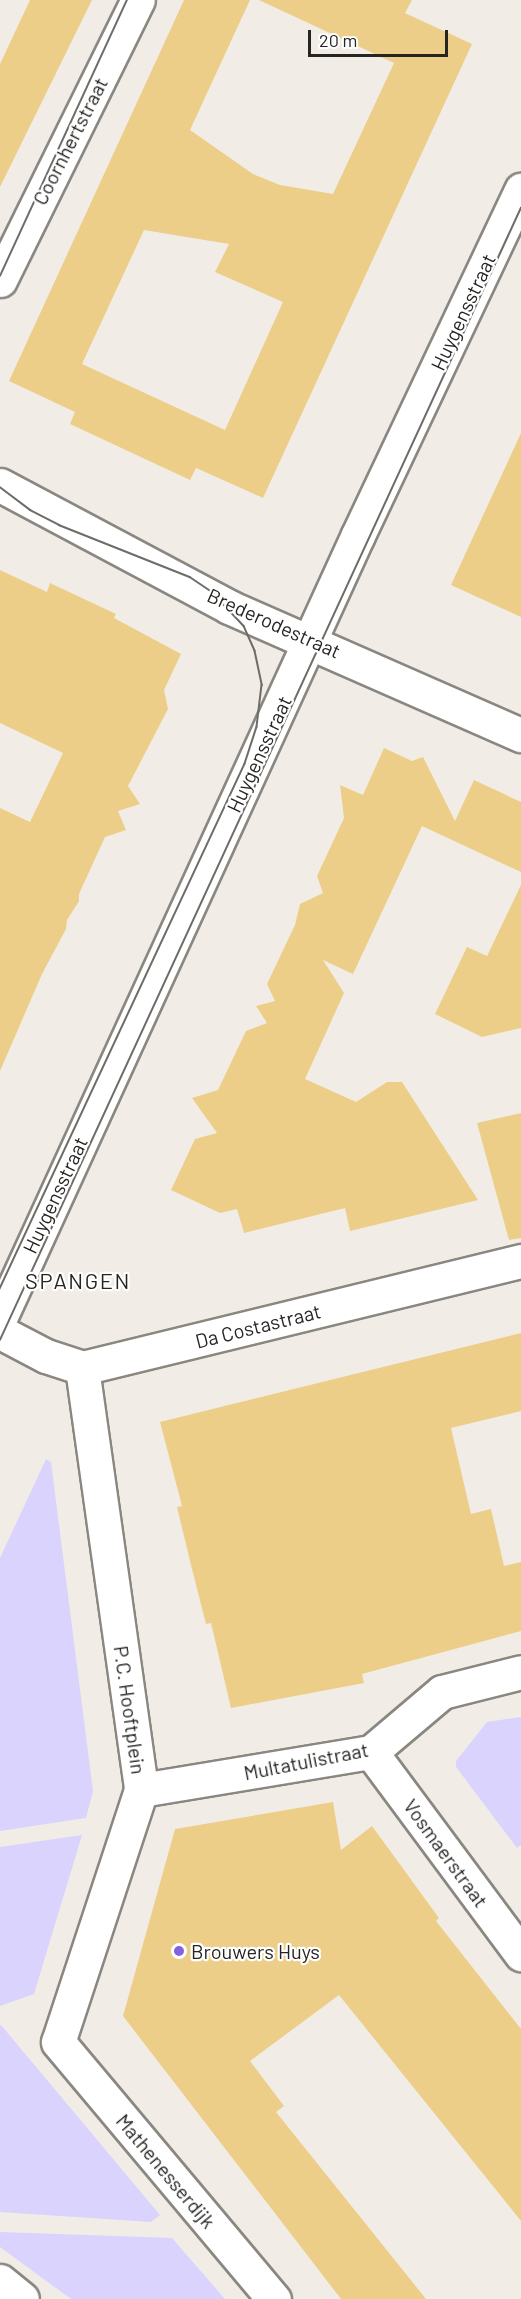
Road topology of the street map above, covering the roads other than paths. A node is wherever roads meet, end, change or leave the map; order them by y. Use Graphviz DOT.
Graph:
graph roads {
  1 [pos="138,0"];
  2 [pos="521,190"];
  3 [pos="0,280"];
  4 [pos="0,485"];
  5 [pos="312,641"];
  6 [pos="521,735"];
  7 [pos="521,1261"];
  8 [pos="0,1318"];
  9 [pos="0,1332"];
  10 [pos="82,1368"];
  11 [pos="521,1672"];
  12 [pos="371,1752"];
  13 [pos="141,1791"];
  14 [pos="521,1954"];
  15 [pos="58,2043"];
  16 [pos="0,2281"];
  17 [pos="22,2299"];
  18 [pos="274,2299"];
  1 -- 3 [label="street, Coornhertstraat"];
  2 -- 5 [label="street, Huygensstraat"];
  4 -- 5 [label="street, Brederodestraat"];
  5 -- 6 [label="street, Brederodestraat"];
  5 -- 8 [label="street, Huygensstraat"];
  7 -- 10 [label="street, Da Costastraat"];
  9 -- 10 [label="street"];
  10 -- 13 [label="street, P.C. Hooftplein"];
  11 -- 12 [label="street, Multatulistraat"];
  12 -- 13 [label="street, Multatulistraat"];
  12 -- 14 [label="street, Vosmaerstraat"];
  13 -- 15 [label="street, P.C. Hooftplein"];
  15 -- 18 [label="street, Mathenesserdijk"];
  16 -- 17 [label="street"];
}
